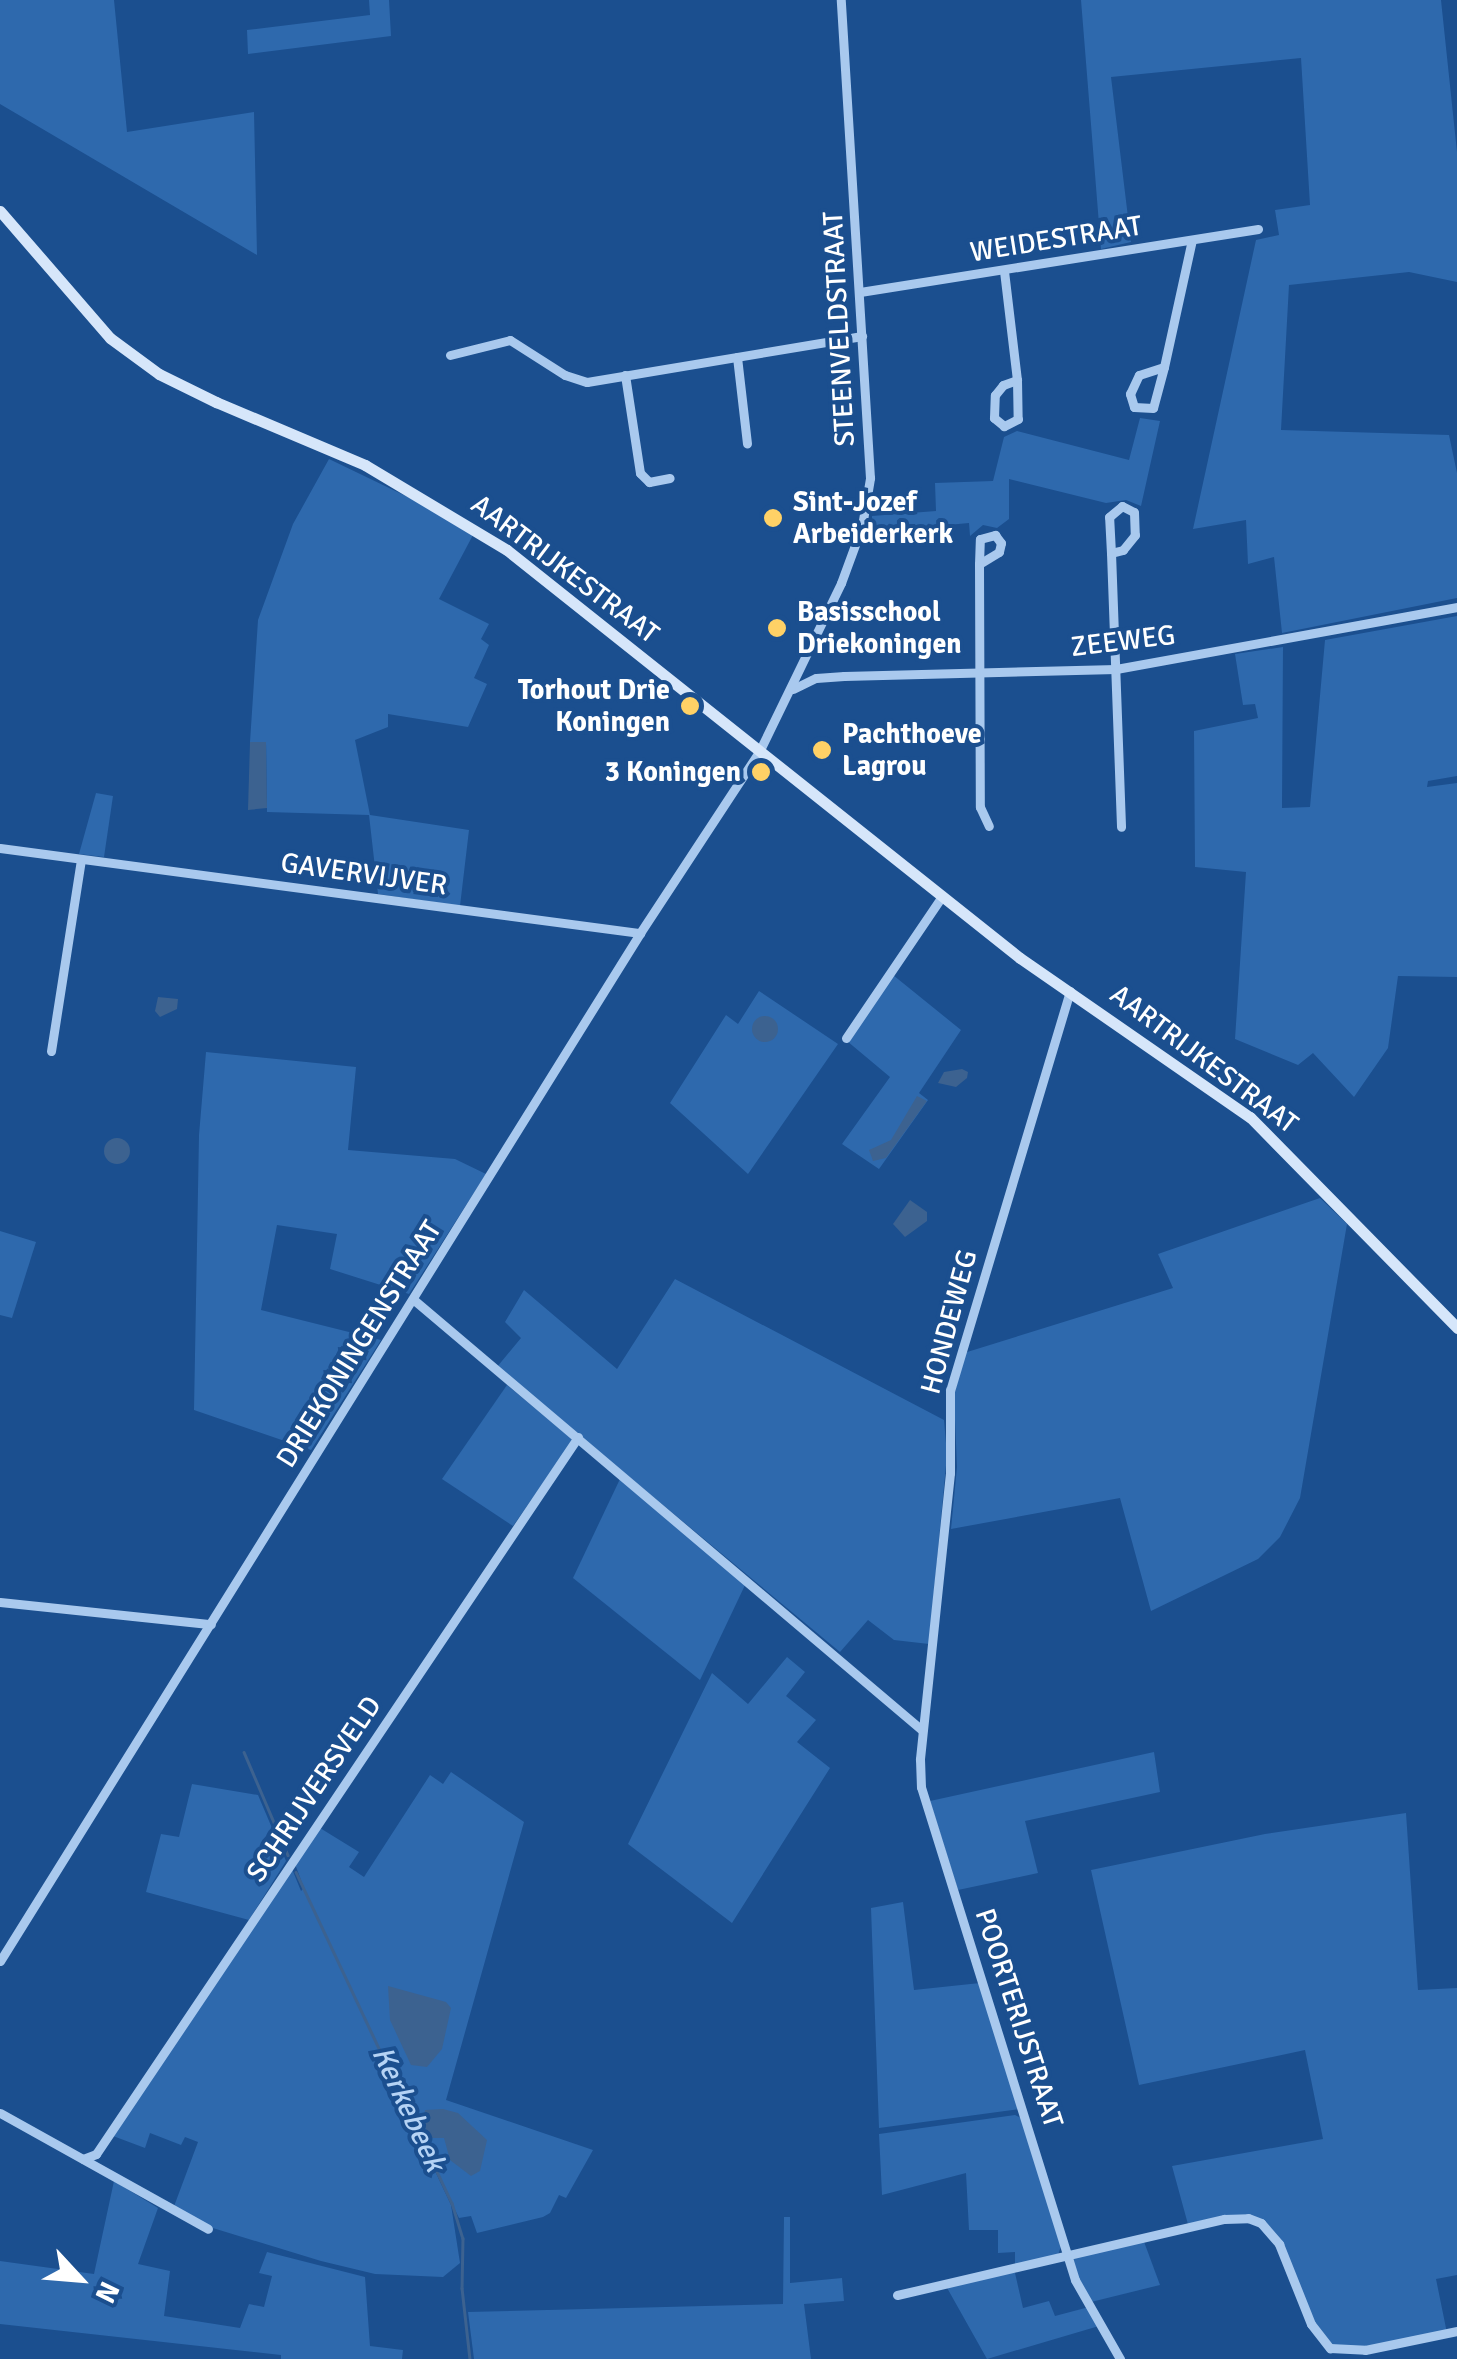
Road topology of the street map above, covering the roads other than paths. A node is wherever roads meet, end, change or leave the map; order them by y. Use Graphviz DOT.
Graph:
graph roads {
  1 [pos="841,0"];
  2 [pos="0,211"];
  3 [pos="1258,229"];
  4 [pos="1192,240"];
  5 [pos="1004,271"];
  6 [pos="860,292"];
  7 [pos="862,336"];
  8 [pos="450,355"];
  9 [pos="736,357"];
  10 [pos="1164,367"];
  11 [pos="626,375"];
  12 [pos="1017,380"];
  13 [pos="747,443"];
  14 [pos="670,478"];
  15 [pos="1111,553"];
  16 [pos="979,564"];
  17 [pos="1457,607"];
  18 [pos="1116,669"];
  19 [pos="980,673"];
  20 [pos="793,689"];
  21 [pos="759,752"];
  22 [pos="989,826"];
  23 [pos="1121,827"];
  24 [pos="0,848"];
  25 [pos="81,860"];
  26 [pos="942,896"];
  27 [pos="640,934"];
  28 [pos="1070,991"];
  29 [pos="846,1038"];
  30 [pos="51,1051"];
  31 [pos="414,1300"];
  32 [pos="1457,1328"];
  33 [pos="578,1436"];
  34 [pos="0,1602"];
  35 [pos="212,1624"];
  36 [pos="922,1730"];
  37 [pos="924,1794"];
  38 [pos="0,1961"];
  39 [pos="0,2114"];
  40 [pos="82,2160"];
  41 [pos="208,2229"];
  42 [pos="1068,2256"];
  43 [pos="898,2294"];
  44 [pos="1457,2331"];
  45 [pos="1120,2359"];
  1 -- 6 [label="street, STEENVELDSTRAAT"];
  2 -- 21 [label="street, AARTRIJKESTRAAT"];
  3 -- 4 [label="street, WEIDESTRAAT"];
  4 -- 5 [label="street, WEIDESTRAAT"];
  4 -- 10 [label="street"];
  5 -- 6 [label="street, WEIDESTRAAT"];
  5 -- 12 [label="street"];
  6 -- 7 [label="street, STEENVELDSTRAAT"];
  7 -- 9 [label="street"];
  7 -- 20 [label="street, STEENVELDSTRAAT"];
  8 -- 11 [label="street"];
  9 -- 11 [label="street"];
  9 -- 13 [label="street"];
  10 -- 10 [label="street"];
  11 -- 14 [label="street"];
  12 -- 12 [label="street"];
  15 -- 15 [label="street"];
  15 -- 18 [label="street"];
  16 -- 19 [label="street"];
  17 -- 18 [label="street, ZEEWEG"];
  18 -- 19 [label="street, ZEEWEG"];
  18 -- 23 [label="street"];
  19 -- 20 [label="street, ZEEWEG"];
  19 -- 22 [label="street"];
  20 -- 21 [label="street, STEENVELDSTRAAT"];
  21 -- 26 [label="street, AARTRIJKESTRAAT"];
  21 -- 27 [label="street, DRIEKONINGENSTRAAT"];
  24 -- 25 [label="street, GAVERVIJVER"];
  25 -- 27 [label="street, GAVERVIJVER"];
  25 -- 30 [label="street"];
  26 -- 28 [label="street, AARTRIJKESTRAAT"];
  26 -- 29 [label="street"];
  27 -- 31 [label="street, DRIEKONINGENSTRAAT"];
  28 -- 32 [label="street, AARTRIJKESTRAAT"];
  28 -- 36 [label="street, HONDEWEG"];
  31 -- 33 [label="street"];
  31 -- 35 [label="street, DRIEKONINGENSTRAAT"];
  33 -- 36 [label="street"];
  33 -- 40 [label="street, SCHRIJVERSVELD"];
  34 -- 35 [label="street"];
  35 -- 38 [label="street, DRIEKONINGENSTRAAT"];
  36 -- 37 [label="street, HONDEWEG"];
  37 -- 42 [label="street, POORTERIJSTRAAT"];
  39 -- 40 [label="street"];
  40 -- 41 [label="street"];
  42 -- 43 [label="street"];
  42 -- 44 [label="street"];
  42 -- 45 [label="street, POORTERIJSTRAAT"];
}
